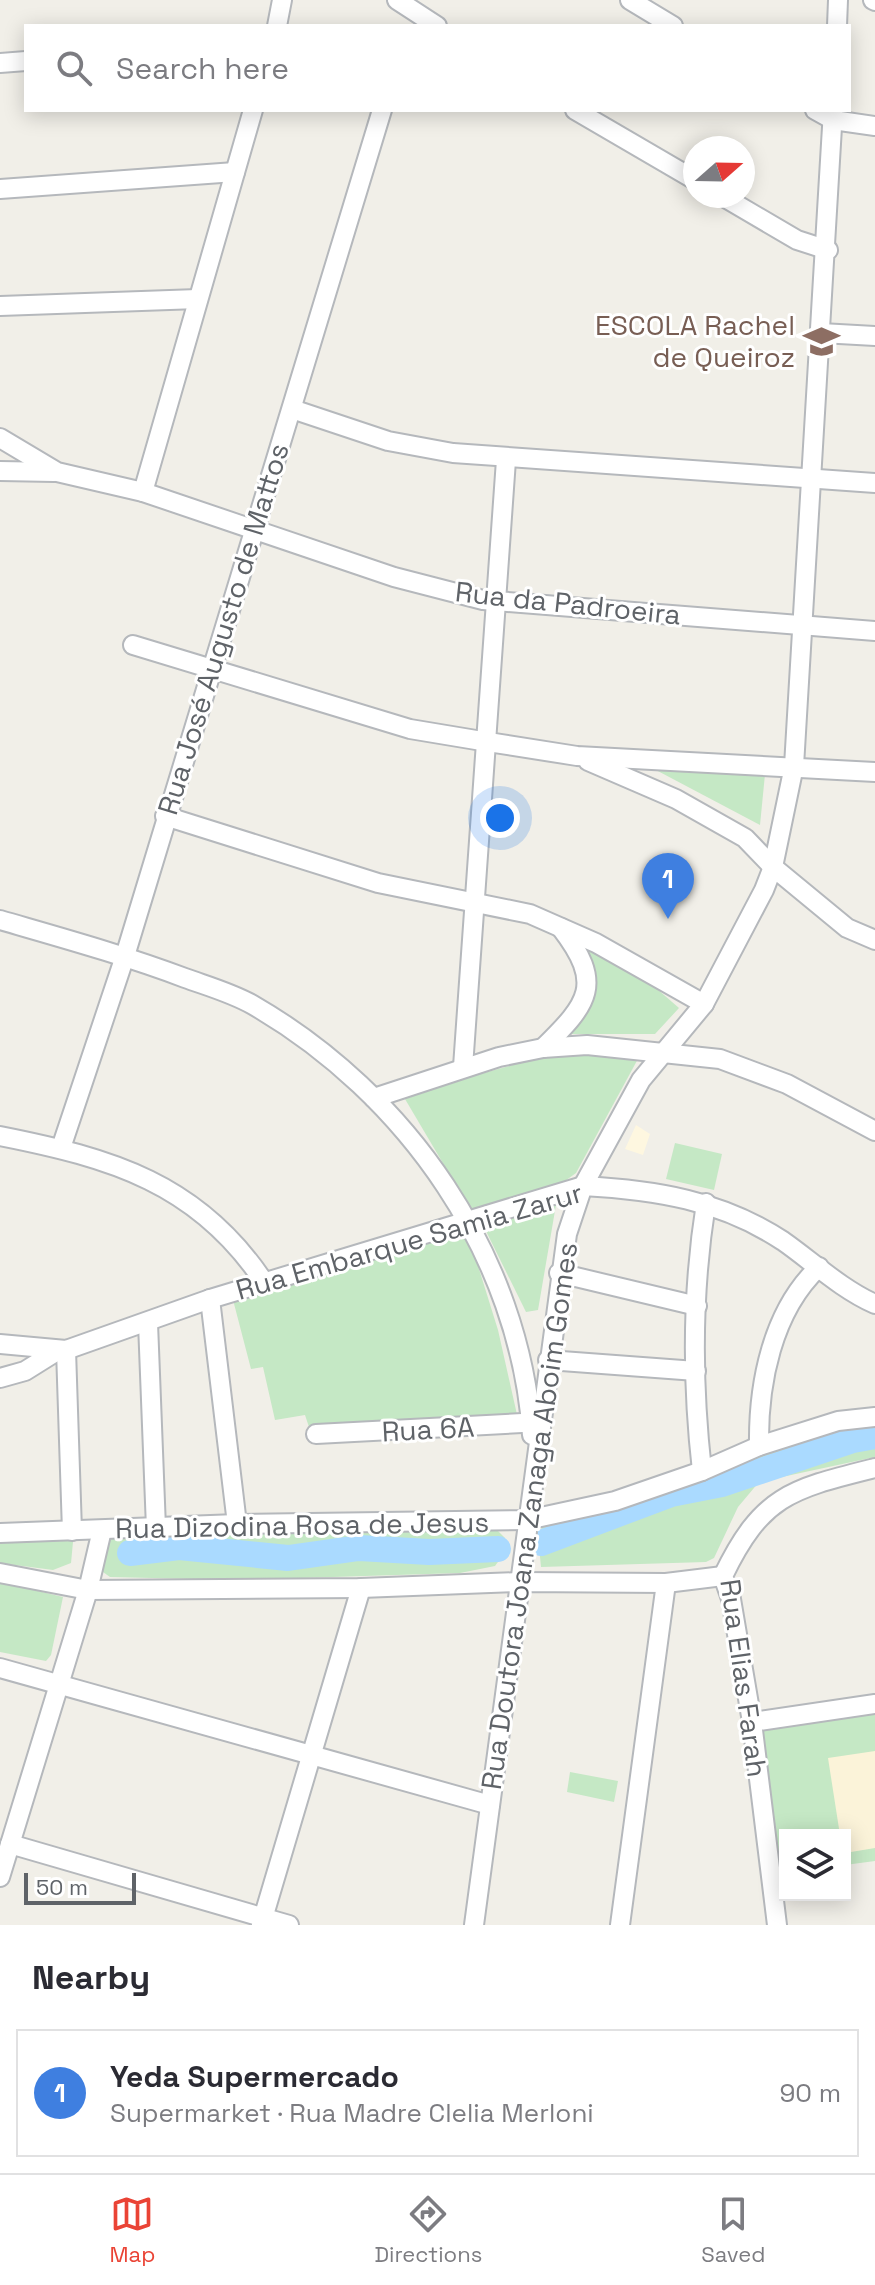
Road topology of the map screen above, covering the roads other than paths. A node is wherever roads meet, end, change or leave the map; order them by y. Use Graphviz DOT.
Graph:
graph roads {
  1 [pos="282,0"];
  2 [pos="630,0"];
  3 [pos="838,0"];
  4 [pos="404,2"];
  5 [pos="277,24"];
  6 [pos="405,24"];
  7 [pos="434,24"];
  8 [pos="670,24"];
  9 [pos="837,24"];
  10 [pos="24,61"];
  11 [pos="0,63"];
  12 [pos="252,112"];
  13 [pos="381,112"];
  14 [pos="578,112"];
  15 [pos="833,115"];
  16 [pos="875,126"];
  17 [pos="235,172"];
  18 [pos="683,173"];
  19 [pos="0,189"];
  20 [pos="742,208"];
  21 [pos="828,250"];
  22 [pos="198,299"];
  23 [pos="0,306"];
  24 [pos="821,333"];
  25 [pos="875,336"];
  26 [pos="292,409"];
  27 [pos="0,438"];
  28 [pos="506,460"];
  29 [pos="0,471"];
  30 [pos="57,472"];
  31 [pos="810,479"];
  32 [pos="875,483"];
  33 [pos="143,492"];
  34 [pos="253,531"];
  35 [pos="498,601"];
  36 [pos="801,625"];
  37 [pos="875,631"];
  38 [pos="133,645"];
  39 [pos="210,669"];
  40 [pos="488,742"];
  41 [pos="577,756"];
  42 [pos="794,766"];
  43 [pos="875,772"];
  44 [pos="165,816"];
  45 [pos="773,867"];
  46 [pos="472,905"];
  47 [pos="0,920"];
  48 [pos="559,925"];
  49 [pos="875,940"];
  50 [pos="125,956"];
  51 [pos="704,1004"];
  52 [pos="543,1048"];
  53 [pos="662,1053"];
  54 [pos="463,1067"];
  55 [pos="374,1098"];
  56 [pos="875,1131"];
  57 [pos="0,1136"];
  58 [pos="61,1148"];
  59 [pos="583,1186"];
  60 [pos="706,1203"];
  61 [pos="467,1220"];
  62 [pos="819,1267"];
  63 [pos="559,1273"];
  64 [pos="264,1282"];
  65 [pos="210,1299"];
  66 [pos="875,1304"];
  67 [pos="697,1306"];
  68 [pos="148,1323"];
  69 [pos="0,1344"];
  70 [pos="62,1350"];
  71 [pos="548,1360"];
  72 [pos="696,1371"];
  73 [pos="0,1378"];
  74 [pos="875,1417"];
  75 [pos="536,1422"];
  76 [pos="316,1434"];
  77 [pos="759,1446"];
  78 [pos="875,1468"];
  79 [pos="702,1471"];
  80 [pos="527,1520"];
  81 [pos="237,1524"];
  82 [pos="156,1528"];
  83 [pos="102,1530"];
  84 [pos="72,1531"];
  85 [pos="0,1533"];
  86 [pos="0,1573"];
  87 [pos="723,1576"];
  88 [pos="519,1582"];
  89 [pos="666,1583"];
  90 [pos="361,1588"];
  91 [pos="88,1590"];
  92 [pos="0,1668"];
  93 [pos="57,1682"];
  94 [pos="875,1704"];
  95 [pos="752,1722"];
  96 [pos="312,1753"];
  97 [pos="490,1805"];
  98 [pos="10,1844"];
  99 [pos="0,1877"];
  100 [pos="262,1921"];
  101 [pos="289,1925"];
  102 [pos="474,1925"];
  103 [pos="620,1925"];
  104 [pos="777,1925"];
  1 -- 5 [label="street"];
  2 -- 8 [label="street"];
  3 -- 9 [label="street"];
  4 -- 6 [label="street"];
  4 -- 7 [label="street"];
  10 -- 11 [label="street"];
  12 -- 17 [label="street"];
  13 -- 26 [label="street, Rua José Augusto de Mattos"];
  14 -- 18 [label="street"];
  15 -- 16 [label="street"];
  15 -- 21 [label="street, Rua Doutora Joana Zanaga Aboim Gomes"];
  17 -- 19 [label="street"];
  17 -- 22 [label="street"];
  20 -- 21 [label="street"];
  21 -- 24 [label="street, Rua Doutora Joana Zanaga Aboim Gomes"];
  22 -- 23 [label="street"];
  22 -- 33 [label="street"];
  24 -- 25 [label="street"];
  24 -- 31 [label="street, Rua Doutora Joana Zanaga Aboim Gomes"];
  26 -- 28 [label="street"];
  26 -- 34 [label="street, Rua José Augusto de Mattos"];
  27 -- 30 [label="street, Rua da Padroeira"];
  28 -- 31 [label="street"];
  28 -- 35 [label="street"];
  29 -- 30 [label="street"];
  30 -- 33 [label="street, Rua da Padroeira"];
  31 -- 32 [label="street"];
  31 -- 36 [label="street, Rua Doutora Joana Zanaga Aboim Gomes"];
  33 -- 34 [label="street, Rua da Padroeira"];
  34 -- 35 [label="street, Rua da Padroeira"];
  34 -- 39 [label="street, Rua José Augusto de Mattos"];
  35 -- 36 [label="street, Rua da Padroeira"];
  35 -- 40 [label="street"];
  36 -- 37 [label="street, Rua da Padroeira"];
  36 -- 42 [label="street, Rua Doutora Joana Zanaga Aboim Gomes"];
  38 -- 39 [label="street"];
  39 -- 40 [label="street"];
  39 -- 44 [label="street, Rua José Augusto de Mattos"];
  40 -- 41 [label="street"];
  40 -- 46 [label="street"];
  41 -- 42 [label="street"];
  41 -- 45 [label="street"];
  42 -- 43 [label="street"];
  42 -- 45 [label="street, Rua Doutora Joana Zanaga Aboim Gomes"];
  44 -- 46 [label="street"];
  44 -- 50 [label="street, Rua José Augusto de Mattos"];
  45 -- 49 [label="street"];
  45 -- 51 [label="street, Rua Doutora Joana Zanaga Aboim Gomes"];
  46 -- 48 [label="street"];
  46 -- 54 [label="street"];
  47 -- 50 [label="street"];
  48 -- 51 [label="street"];
  48 -- 52 [label="street"];
  50 -- 55 [label="street"];
  50 -- 58 [label="street, Rua José Augusto de Mattos"];
  51 -- 53 [label="street, Rua Doutora Joana Zanaga Aboim Gomes"];
  52 -- 53 [label="street"];
  52 -- 54 [label="street"];
  53 -- 56 [label="street"];
  53 -- 59 [label="street, Rua Doutora Joana Zanaga Aboim Gomes"];
  54 -- 55 [label="street"];
  55 -- 61 [label="street"];
  57 -- 58 [label="street"];
  58 -- 64 [label="street"];
  59 -- 60 [label="street, Rua Embarque Samia Zarur"];
  59 -- 61 [label="street, Rua Embarque Samia Zarur"];
  59 -- 63 [label="street, Rua Doutora Joana Zanaga Aboim Gomes"];
  60 -- 62 [label="street, Rua Embarque Samia Zarur"];
  60 -- 67 [label="street"];
  61 -- 64 [label="street, Rua Embarque Samia Zarur"];
  61 -- 75 [label="street"];
  62 -- 66 [label="street, Rua Embarque Samia Zarur"];
  62 -- 77 [label="street"];
  63 -- 67 [label="street"];
  63 -- 71 [label="street, Rua Doutora Joana Zanaga Aboim Gomes"];
  64 -- 65 [label="street, Rua Embarque Samia Zarur"];
  65 -- 68 [label="street, Rua Embarque Samia Zarur"];
  65 -- 81 [label="street"];
  67 -- 72 [label="street"];
  68 -- 70 [label="street, Rua Embarque Samia Zarur"];
  68 -- 82 [label="street"];
  69 -- 70 [label="street"];
  70 -- 73 [label="street"];
  70 -- 84 [label="street"];
  71 -- 72 [label="street"];
  71 -- 75 [label="street, Rua Doutora Joana Zanaga Aboim Gomes"];
  72 -- 79 [label="street"];
  74 -- 77 [label="street, Rua Dizodina Rosa de Jesus"];
  75 -- 76 [label="street, Rua 6A"];
  75 -- 80 [label="street, Rua Doutora Joana Zanaga Aboim Gomes"];
  77 -- 79 [label="street, Rua Dizodina Rosa de Jesus"];
  78 -- 87 [label="street, Rua Elias Farah"];
  79 -- 80 [label="street, Rua Dizodina Rosa de Jesus"];
  80 -- 81 [label="street, Rua Dizodina Rosa de Jesus"];
  80 -- 88 [label="street, Rua Doutora Joana Zanaga Aboim Gomes"];
  81 -- 82 [label="street, Rua Dizodina Rosa de Jesus"];
  82 -- 83 [label="street, Rua Dizodina Rosa de Jesus"];
  83 -- 84 [label="street, Rua Dizodina Rosa de Jesus"];
  83 -- 91 [label="street"];
  84 -- 85 [label="street, Rua Dizodina Rosa de Jesus"];
  86 -- 91 [label="street"];
  87 -- 89 [label="street"];
  87 -- 95 [label="street, Rua Elias Farah"];
  88 -- 89 [label="street"];
  88 -- 90 [label="street"];
  88 -- 97 [label="street, Rua Doutora Joana Zanaga Aboim Gomes"];
  89 -- 103 [label="street"];
  90 -- 91 [label="street"];
  90 -- 96 [label="street"];
  91 -- 93 [label="street"];
  92 -- 93 [label="street"];
  93 -- 96 [label="street"];
  93 -- 98 [label="street"];
  94 -- 95 [label="street"];
  95 -- 104 [label="street, Rua Elias Farah"];
  96 -- 97 [label="street"];
  96 -- 100 [label="street"];
  97 -- 102 [label="street, Rua Doutora Joana Zanaga Aboim Gomes"];
  98 -- 99 [label="street"];
  98 -- 100 [label="street"];
  100 -- 101 [label="street"];
}
